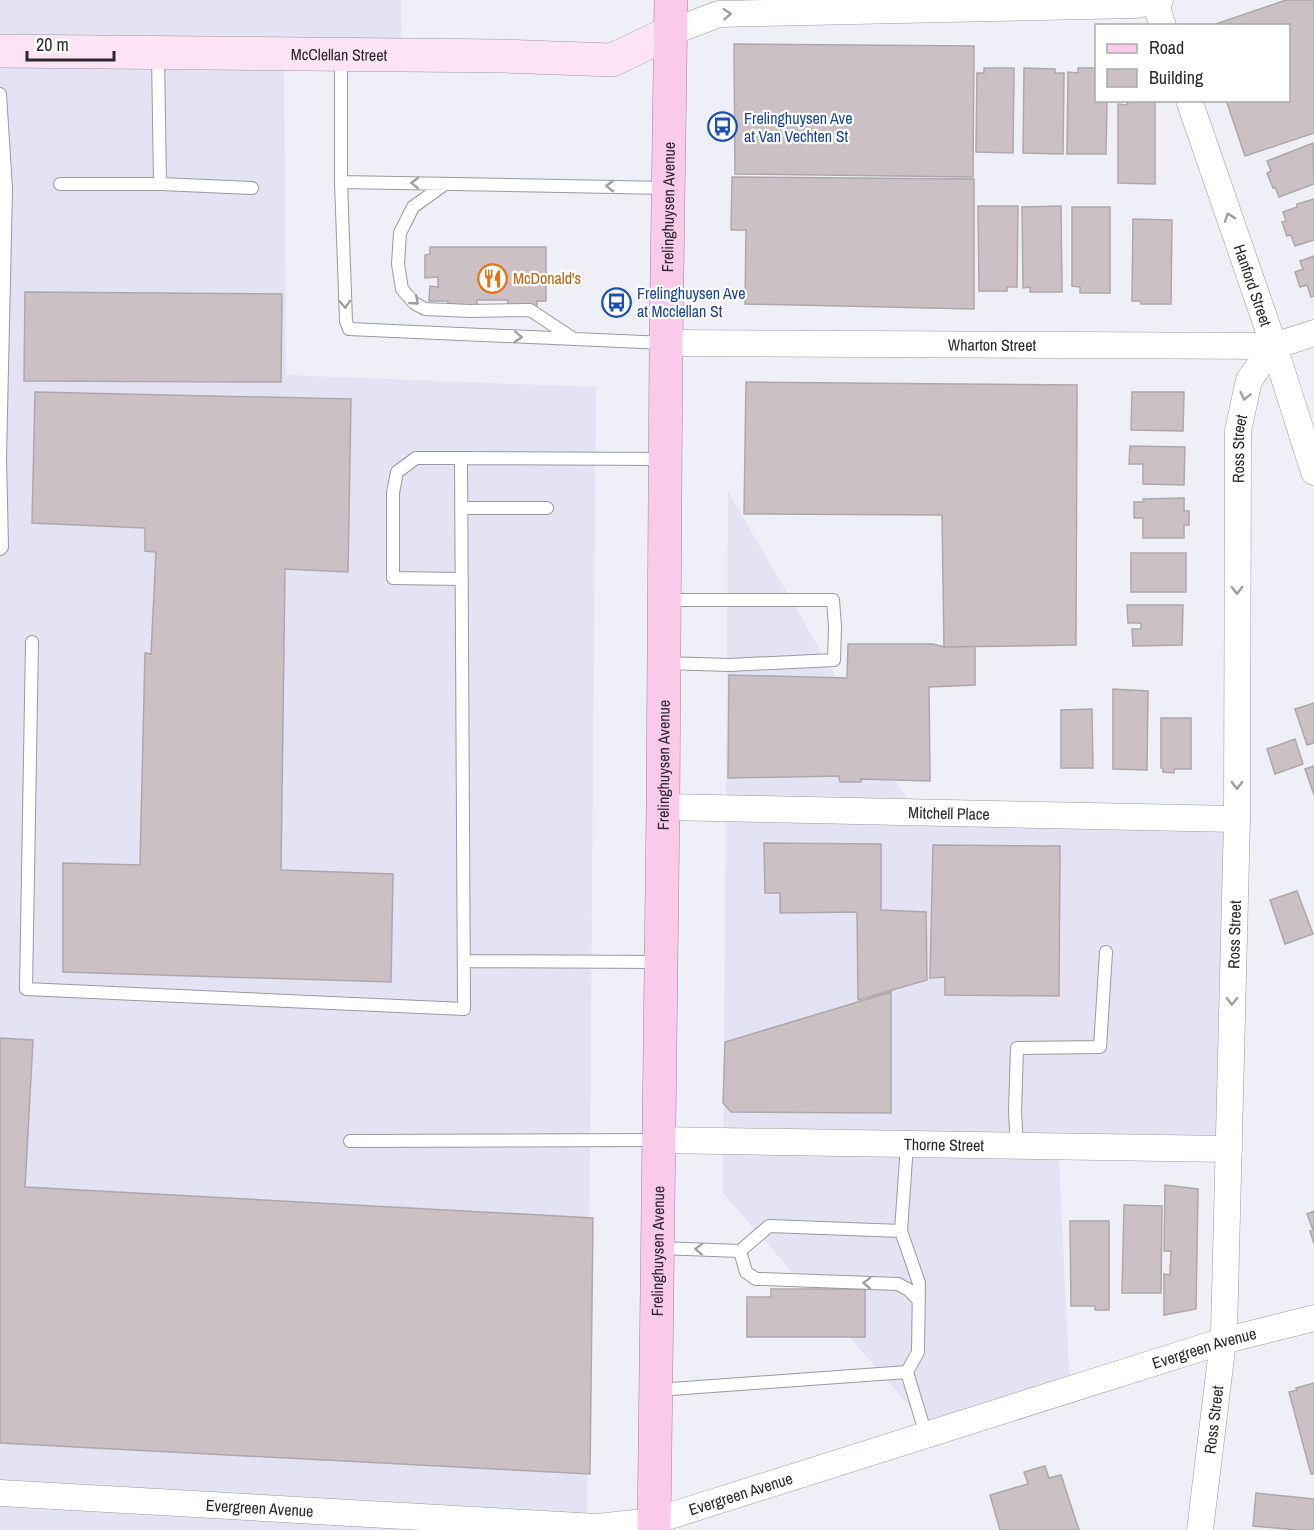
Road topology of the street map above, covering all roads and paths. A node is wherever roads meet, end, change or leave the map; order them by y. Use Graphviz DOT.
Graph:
graph roads {
  1 [pos="671,0"];
  2 [pos="1095,3"];
  3 [pos="984,4"];
  4 [pos="902,5"];
  5 [pos="1159,9"];
  6 [pos="671,32"];
  7 [pos="0,51"];
  8 [pos="158,53"];
  9 [pos="341,55"];
  10 [pos="0,94"];
  11 [pos="1190,102"];
  12 [pos="2,151"];
  13 [pos="341,182"];
  14 [pos="60,184"];
  15 [pos="160,184"];
  16 [pos="445,184"];
  17 [pos="252,188"];
  18 [pos="669,188"];
  19 [pos="1314,333"];
  20 [pos="575,339"];
  21 [pos="666,343"];
  22 [pos="1274,346"];
  23 [pos="461,458"];
  24 [pos="665,459"];
  25 [pos="1314,472"];
  26 [pos="462,508"];
  27 [pos="546,508"];
  28 [pos="0,549"];
  29 [pos="462,579"];
  30 [pos="664,600"];
  31 [pos="32,642"];
  32 [pos="663,663"];
  33 [pos="663,807"];
  34 [pos="1237,819"];
  35 [pos="1106,952"];
  36 [pos="464,961"];
  37 [pos="662,962"];
  38 [pos="659,1140"];
  39 [pos="351,1141"];
  40 [pos="907,1144"];
  41 [pos="1017,1146"];
  42 [pos="1229,1149"];
  43 [pos="901,1231"];
  44 [pos="658,1248"];
  45 [pos="740,1251"];
  46 [pos="919,1301"];
  47 [pos="1314,1318"];
  48 [pos="1223,1341"];
  49 [pos="907,1372"];
  50 [pos="656,1390"];
  51 [pos="926,1435"];
  52 [pos="0,1493"];
  53 [pos="412,1523"];
  54 [pos="654,1526"];
  55 [pos="1200,1530"];
  1 -- 6 [label="main road, Frelinghuysen Avenue"];
  2 -- 3 [label="street"];
  2 -- 5 [label="street"];
  3 -- 4 [label="street"];
  6 -- 4 [label="street, one-way"];
  6 -- 9 [label="main road, McClellan Street"];
  6 -- 18 [label="main road, Frelinghuysen Avenue"];
  7 -- 8 [label="main road, McClellan Street"];
  8 -- 9 [label="main road, McClellan Street"];
  8 -- 15 [label="lane"];
  9 -- 13 [label="lane"];
  10 -- 12 [label="lane"];
  22 -- 11 [label="street, Hanford Street, one-way"];
  12 -- 28 [label="lane"];
  16 -- 13 [label="lane, one-way"];
  13 -- 20 [label="lane, one-way"];
  14 -- 15 [label="lane"];
  15 -- 17 [label="lane"];
  18 -- 16 [label="lane, one-way"];
  16 -- 20 [label="lane, one-way"];
  18 -- 21 [label="main road, Frelinghuysen Avenue"];
  19 -- 22 [label="street, Wharton Street"];
  20 -- 21 [label="lane"];
  21 -- 22 [label="street, Wharton Street"];
  21 -- 24 [label="main road, Frelinghuysen Avenue"];
  22 -- 25 [label="street, Hanford Street"];
  22 -- 34 [label="street, Ross Street, one-way"];
  23 -- 24 [label="lane"];
  23 -- 26 [label="lane"];
  23 -- 29 [label="lane"];
  24 -- 30 [label="main road, Frelinghuysen Avenue"];
  26 -- 27 [label="lane"];
  26 -- 29 [label="lane"];
  29 -- 36 [label="lane"];
  30 -- 32 [label="main road, Frelinghuysen Avenue"];
  30 -- 32 [label="lane"];
  31 -- 36 [label="lane"];
  32 -- 33 [label="main road, Frelinghuysen Avenue"];
  33 -- 34 [label="street, Mitchell Place"];
  33 -- 37 [label="main road, Frelinghuysen Avenue"];
  34 -- 42 [label="street, Ross Street, one-way"];
  35 -- 41 [label="lane"];
  36 -- 37 [label="lane"];
  37 -- 38 [label="main road, Frelinghuysen Avenue"];
  38 -- 39 [label="lane"];
  38 -- 40 [label="street, Thorne Street"];
  38 -- 44 [label="main road, Frelinghuysen Avenue"];
  40 -- 41 [label="street, Thorne Street"];
  40 -- 43 [label="lane"];
  41 -- 42 [label="street, Thorne Street"];
  42 -- 48 [label="street, Ross Street"];
  43 -- 45 [label="lane"];
  43 -- 46 [label="lane"];
  45 -- 44 [label="lane, one-way"];
  44 -- 50 [label="main road, Frelinghuysen Avenue"];
  46 -- 45 [label="lane, one-way"];
  46 -- 49 [label="lane"];
  47 -- 48 [label="street, Evergreen Avenue"];
  48 -- 51 [label="street, Evergreen Avenue"];
  48 -- 55 [label="street, Ross Street"];
  49 -- 50 [label="lane"];
  49 -- 51 [label="lane"];
  50 -- 54 [label="main road, Frelinghuysen Avenue"];
  51 -- 54 [label="street, Evergreen Avenue"];
  52 -- 53 [label="street, Evergreen Avenue"];
  53 -- 54 [label="street, Evergreen Avenue"];
}
